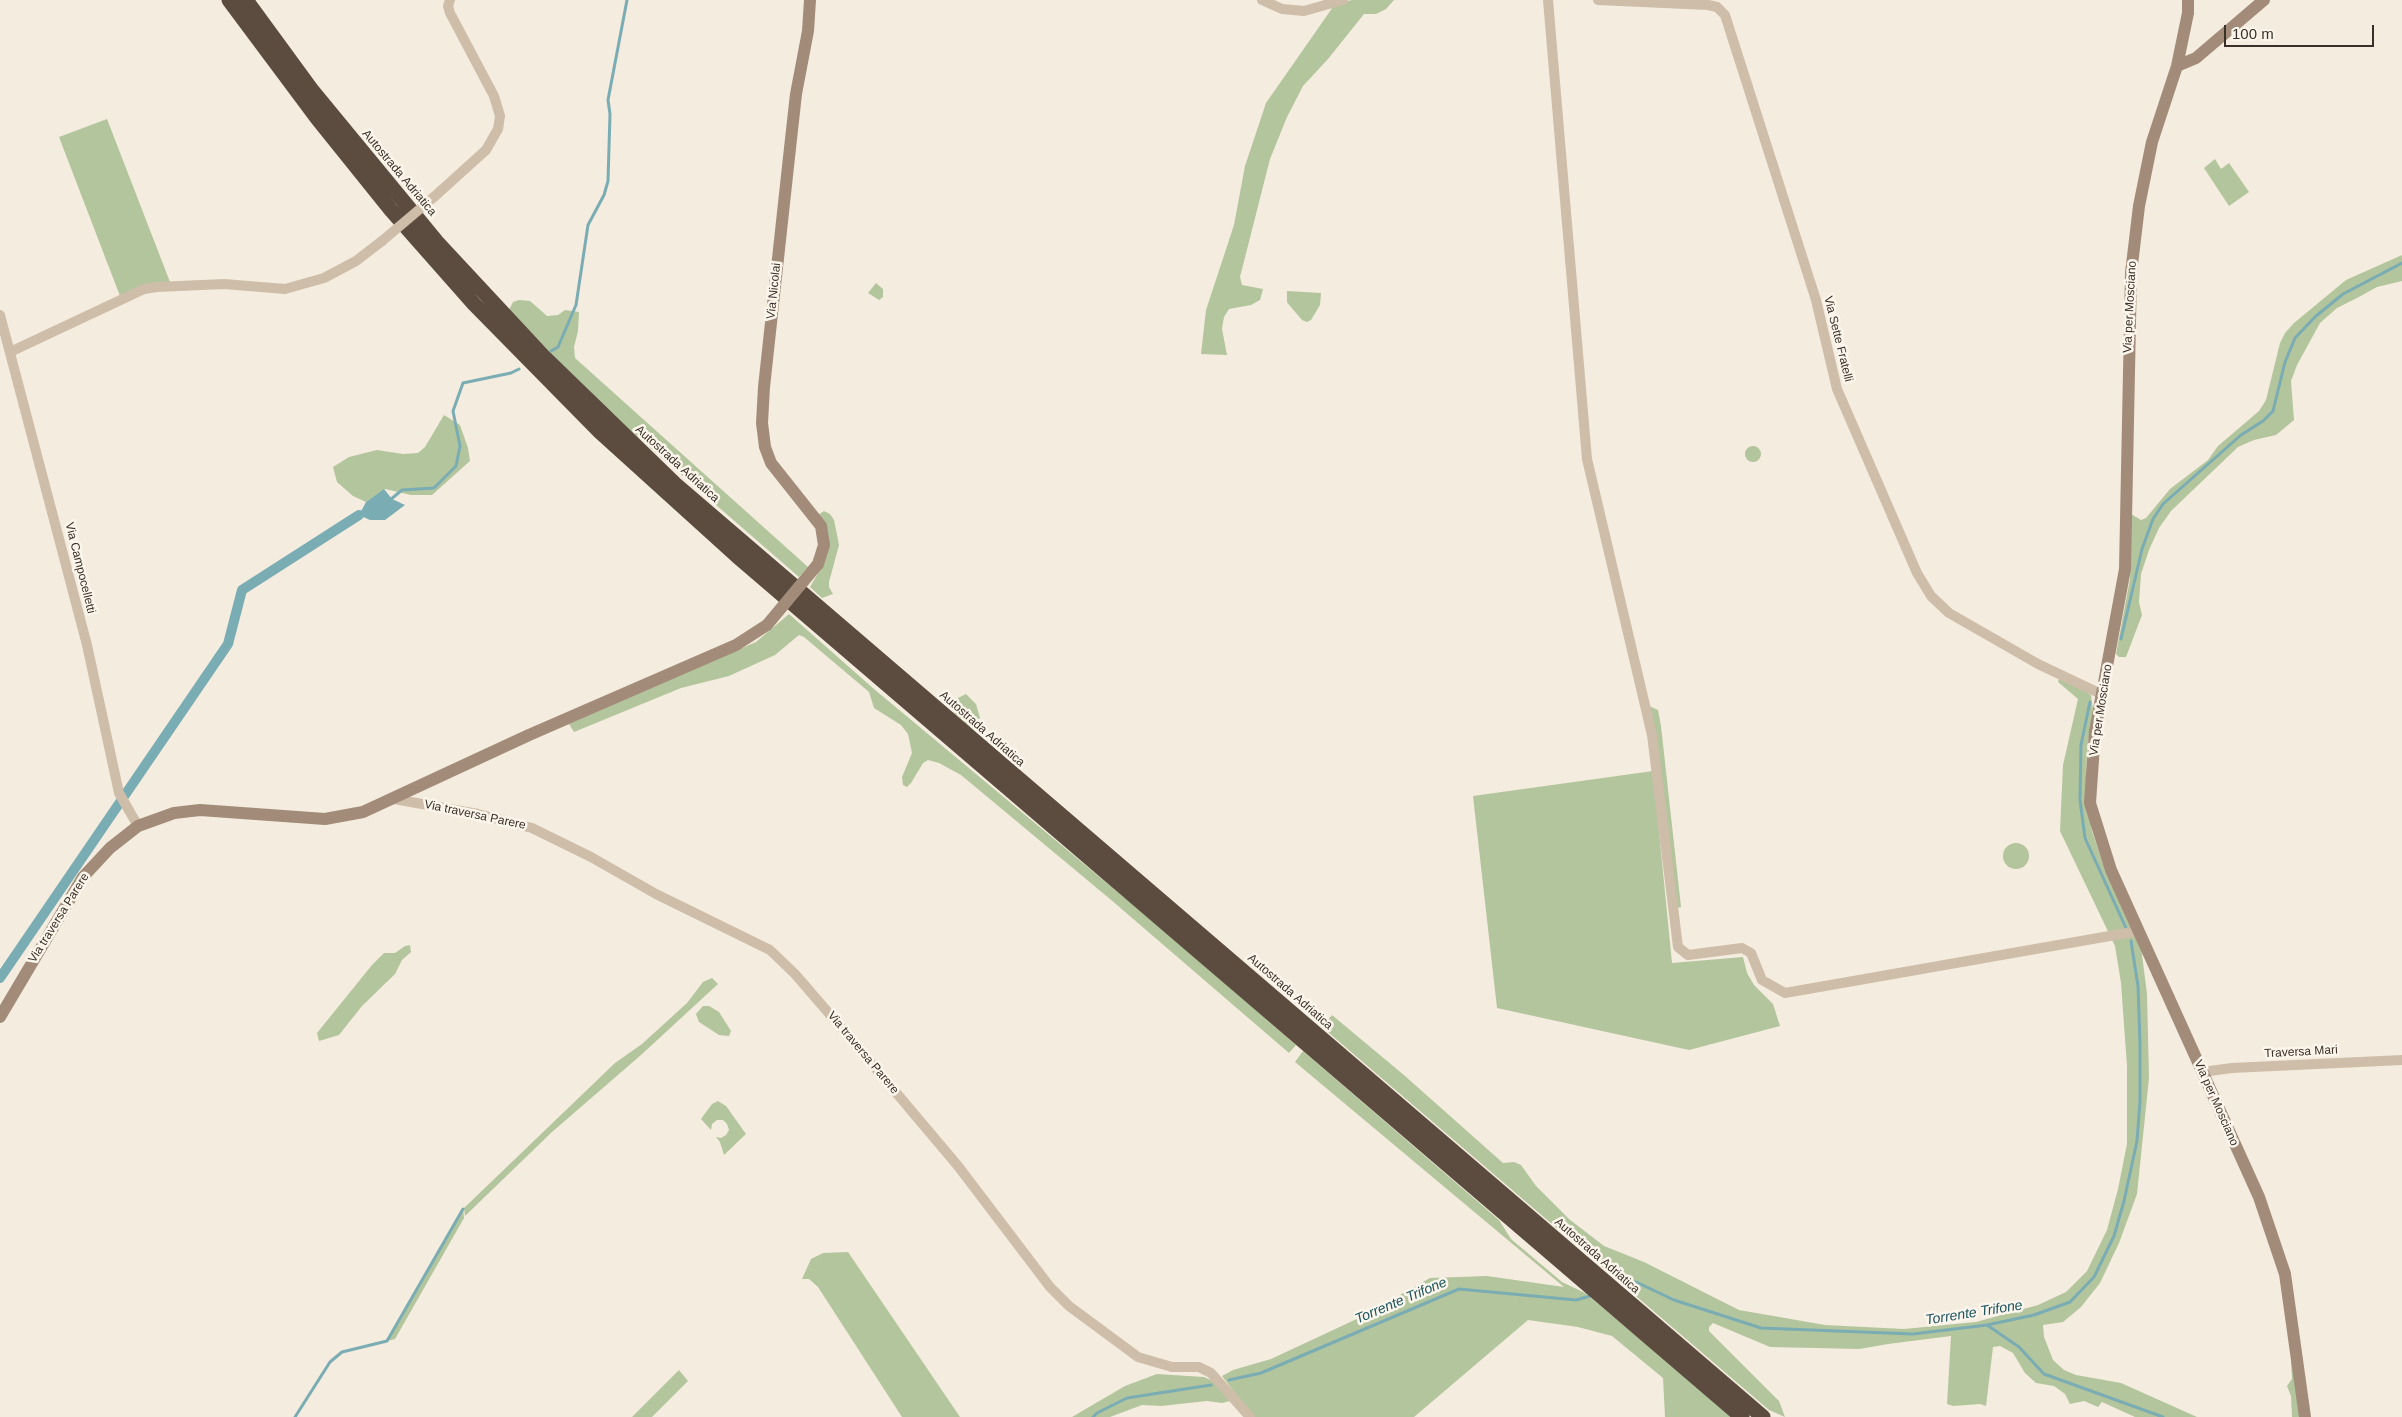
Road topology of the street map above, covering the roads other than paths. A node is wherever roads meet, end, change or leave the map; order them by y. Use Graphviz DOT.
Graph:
graph roads {
  1 [pos="229,0"];
  2 [pos="246,0"];
  3 [pos="450,0"];
  4 [pos="810,0"];
  5 [pos="1262,0"];
  6 [pos="1343,0"];
  7 [pos="1548,0"];
  8 [pos="1598,0"];
  9 [pos="2188,0"];
  10 [pos="2264,0"];
  11 [pos="2177,66"];
  12 [pos="0,315"];
  13 [pos="10,352"];
  14 [pos="818,564"];
  15 [pos="2102,694"];
  16 [pos="394,799"];
  17 [pos="138,826"];
  18 [pos="2138,931"];
  19 [pos="0,1017"];
  20 [pos="2402,1060"];
  21 [pos="2202,1072"];
  22 [pos="1250,1417"];
  23 [pos="1742,1417"];
  24 [pos="1763,1417"];
  25 [pos="2305,1417"];
  1 -- 23 [label="highway"];
  2 -- 24 [label="highway, Autostrada Adriatica"];
  3 -- 13 [label="street, bridge"];
  4 -- 14 [label="street, Via Nicolai"];
  5 -- 6 [label="street"];
  7 -- 18 [label="street"];
  8 -- 15 [label="street, Via Sette Fratelli"];
  9 -- 11 [label="street, Via per Mosciano"];
  10 -- 11 [label="street"];
  11 -- 15 [label="street, Via per Mosciano"];
  12 -- 13 [label="street, Via Campocelletti"];
  13 -- 17 [label="street, Via Campocelletti"];
  14 -- 16 [label="street, Via traversa Parere, bridge"];
  15 -- 18 [label="street, Via per Mosciano"];
  16 -- 17 [label="street, Via traversa Parere"];
  16 -- 22 [label="street, Via traversa Parere"];
  17 -- 19 [label="street, Via traversa Parere"];
  18 -- 21 [label="street, Via per Mosciano"];
  20 -- 21 [label="street, Traversa Mari"];
  21 -- 25 [label="street, Via per Mosciano"];
}
